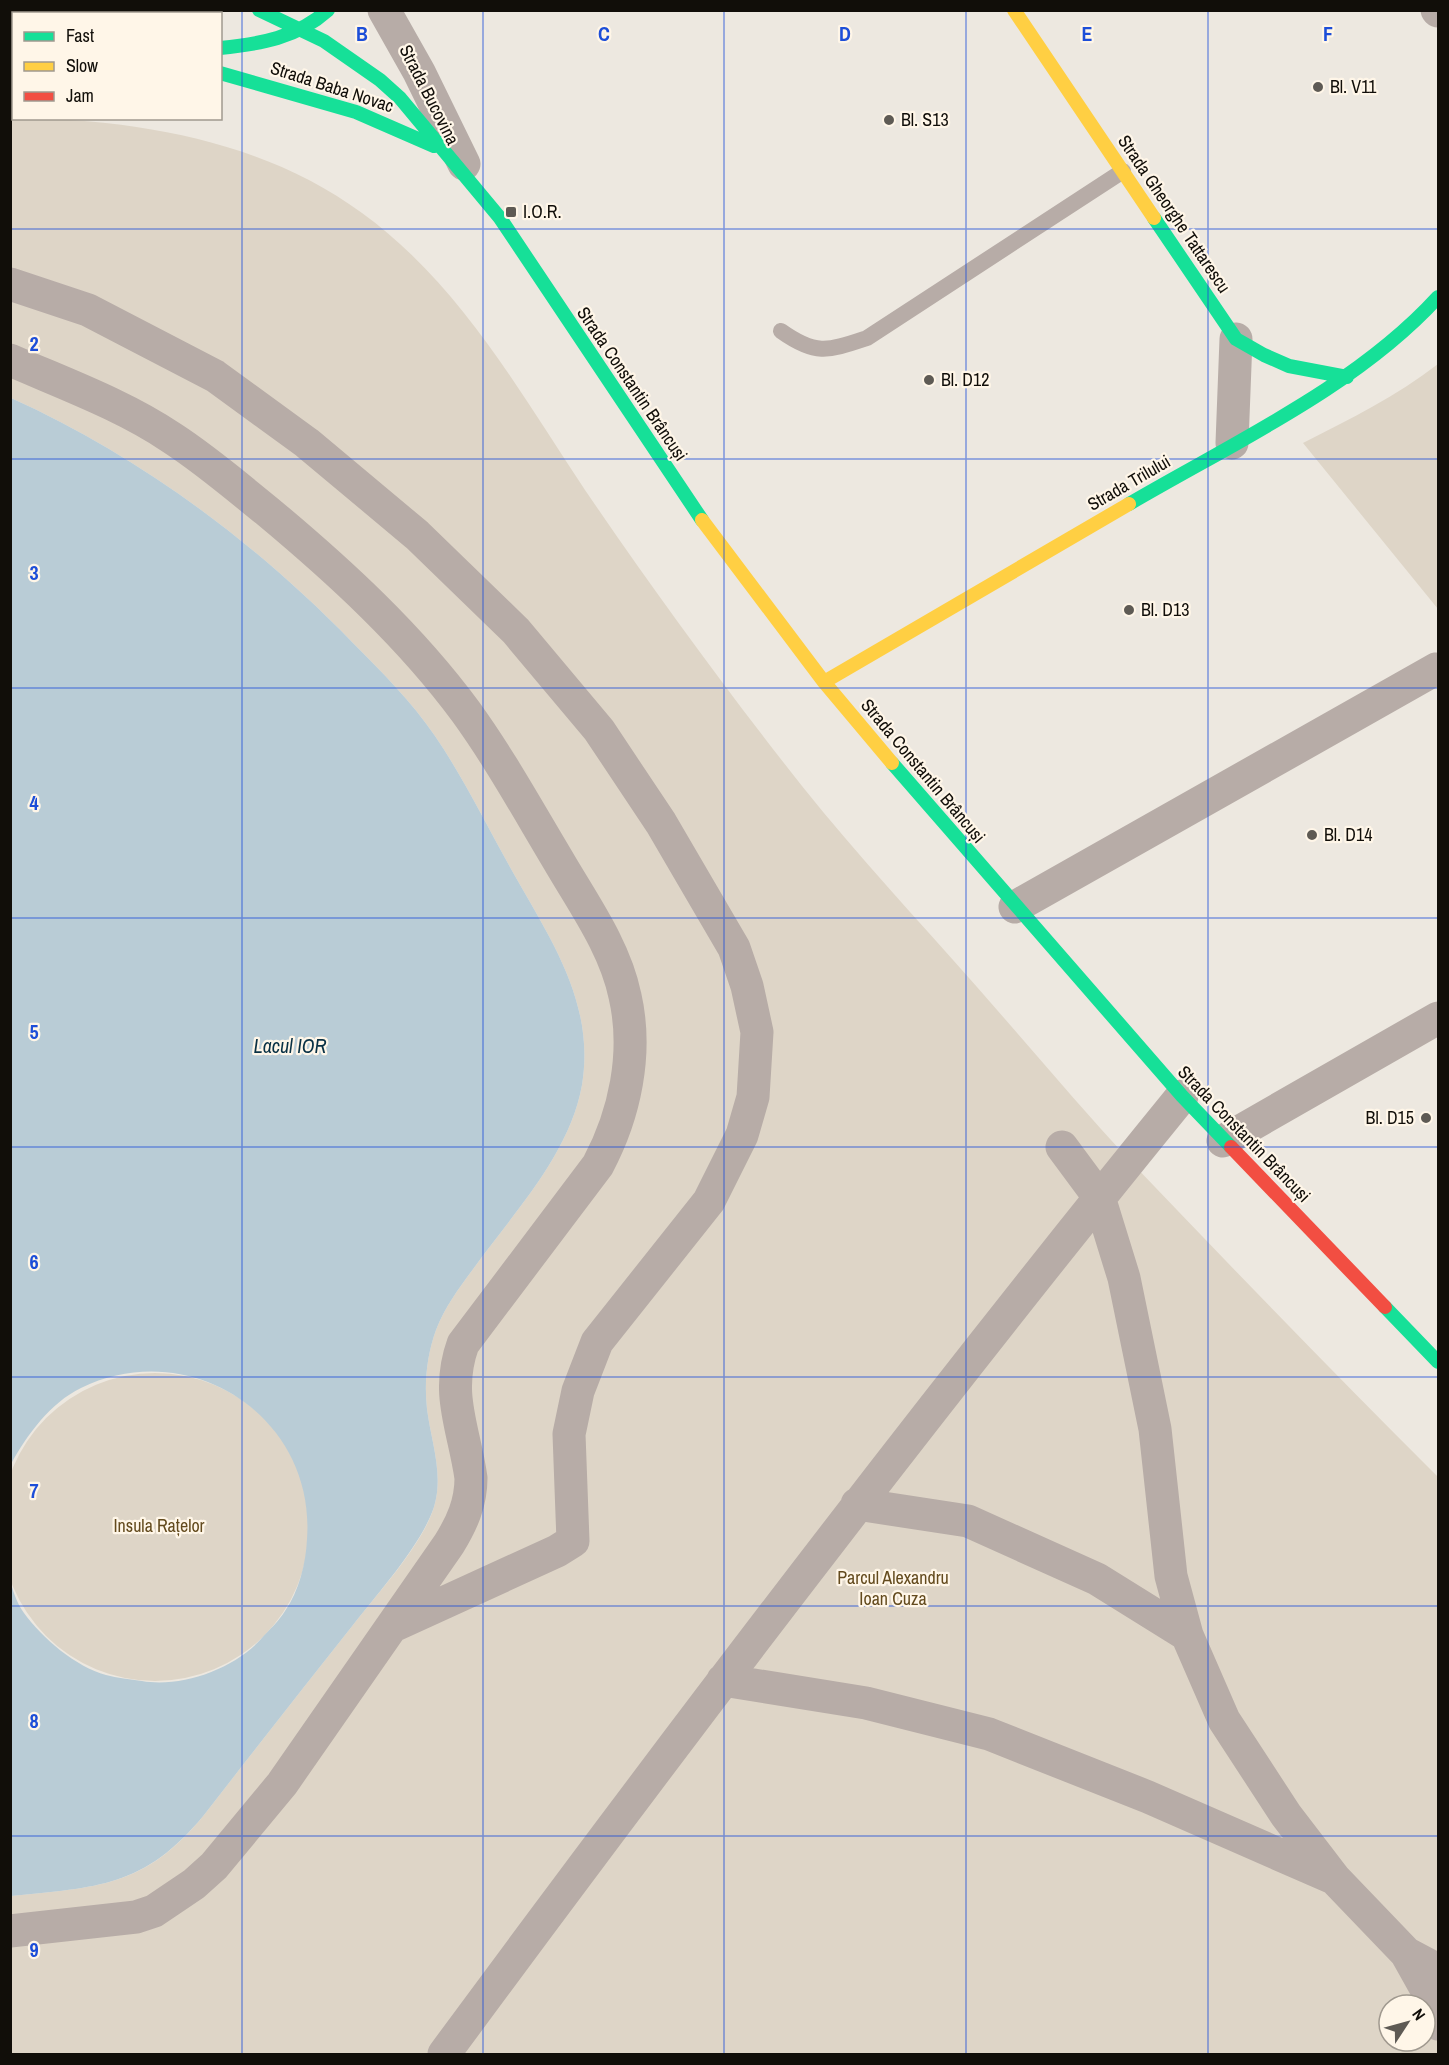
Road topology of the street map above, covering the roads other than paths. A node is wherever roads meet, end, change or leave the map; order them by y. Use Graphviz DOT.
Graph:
graph roads {
  1 [pos="259,10"];
  2 [pos="328,10"];
  3 [pos="384,10"];
  4 [pos="1014,10"];
  5 [pos="304,30"];
  6 [pos="222,48"];
  7 [pos="222,73"];
  8 [pos="444,151"];
  9 [pos="1123,171"];
  10 [pos="472,182"];
  11 [pos="10,284"];
  12 [pos="1438,297"];
  13 [pos="781,331"];
  14 [pos="1236,339"];
  15 [pos="10,360"];
  16 [pos="1347,377"];
  17 [pos="1232,443"];
  18 [pos="1436,669"];
  19 [pos="824,682"];
  20 [pos="1015,908"];
  21 [pos="1438,1018"];
  22 [pos="1182,1096"];
  23 [pos="1223,1141"];
  24 [pos="1062,1147"];
  25 [pos="1099,1197"];
  26 [pos="1438,1360"];
  27 [pos="857,1504"];
  28 [pos="393,1626"];
  29 [pos="1187,1635"];
  30 [pos="723,1680"];
  31 [pos="1335,1879"];
  32 [pos="10,1931"];
  33 [pos="1406,1953"];
  34 [pos="1438,1970"];
  35 [pos="1438,2024"];
  36 [pos="444,2055"];
  1 -- 5 [label="main road, Strada Baba Novac"];
  2 -- 5 [label="main road"];
  3 -- 10 [label="street, Strada Bucovina"];
  4 -- 9 [label="main road, Strada Gheorghe Tattarescu"];
  5 -- 6 [label="main road"];
  5 -- 8 [label="main road, Strada Baba Novac"];
  7 -- 8 [label="main road, Strada Baba Novac"];
  8 -- 10 [label="main road, Strada Constantin Brâncuși"];
  9 -- 13 [label="lane"];
  9 -- 14 [label="main road, Strada Gheorghe Tattarescu"];
  10 -- 19 [label="main road, Strada Constantin Brâncuși"];
  11 -- 28 [label="street"];
  12 -- 16 [label="main road, Strada Trilului"];
  14 -- 16 [label="main road, Strada Gheorghe Tattarescu"];
  14 -- 17 [label="street"];
  15 -- 28 [label="street"];
  16 -- 17 [label="main road, Strada Trilului"];
  17 -- 19 [label="main road, Strada Trilului"];
  18 -- 20 [label="street"];
  19 -- 20 [label="main road, Strada Constantin Brâncuși"];
  20 -- 22 [label="main road, Strada Constantin Brâncuși"];
  21 -- 23 [label="street"];
  22 -- 23 [label="main road, Strada Constantin Brâncuși"];
  22 -- 25 [label="street"];
  23 -- 26 [label="main road, Strada Constantin Brâncuși"];
  24 -- 25 [label="street"];
  25 -- 27 [label="street"];
  25 -- 29 [label="street"];
  27 -- 29 [label="street"];
  27 -- 30 [label="street"];
  28 -- 32 [label="street"];
  29 -- 31 [label="street"];
  30 -- 31 [label="street"];
  30 -- 36 [label="street"];
  31 -- 33 [label="street"];
  33 -- 34 [label="street"];
  33 -- 35 [label="street"];
}
